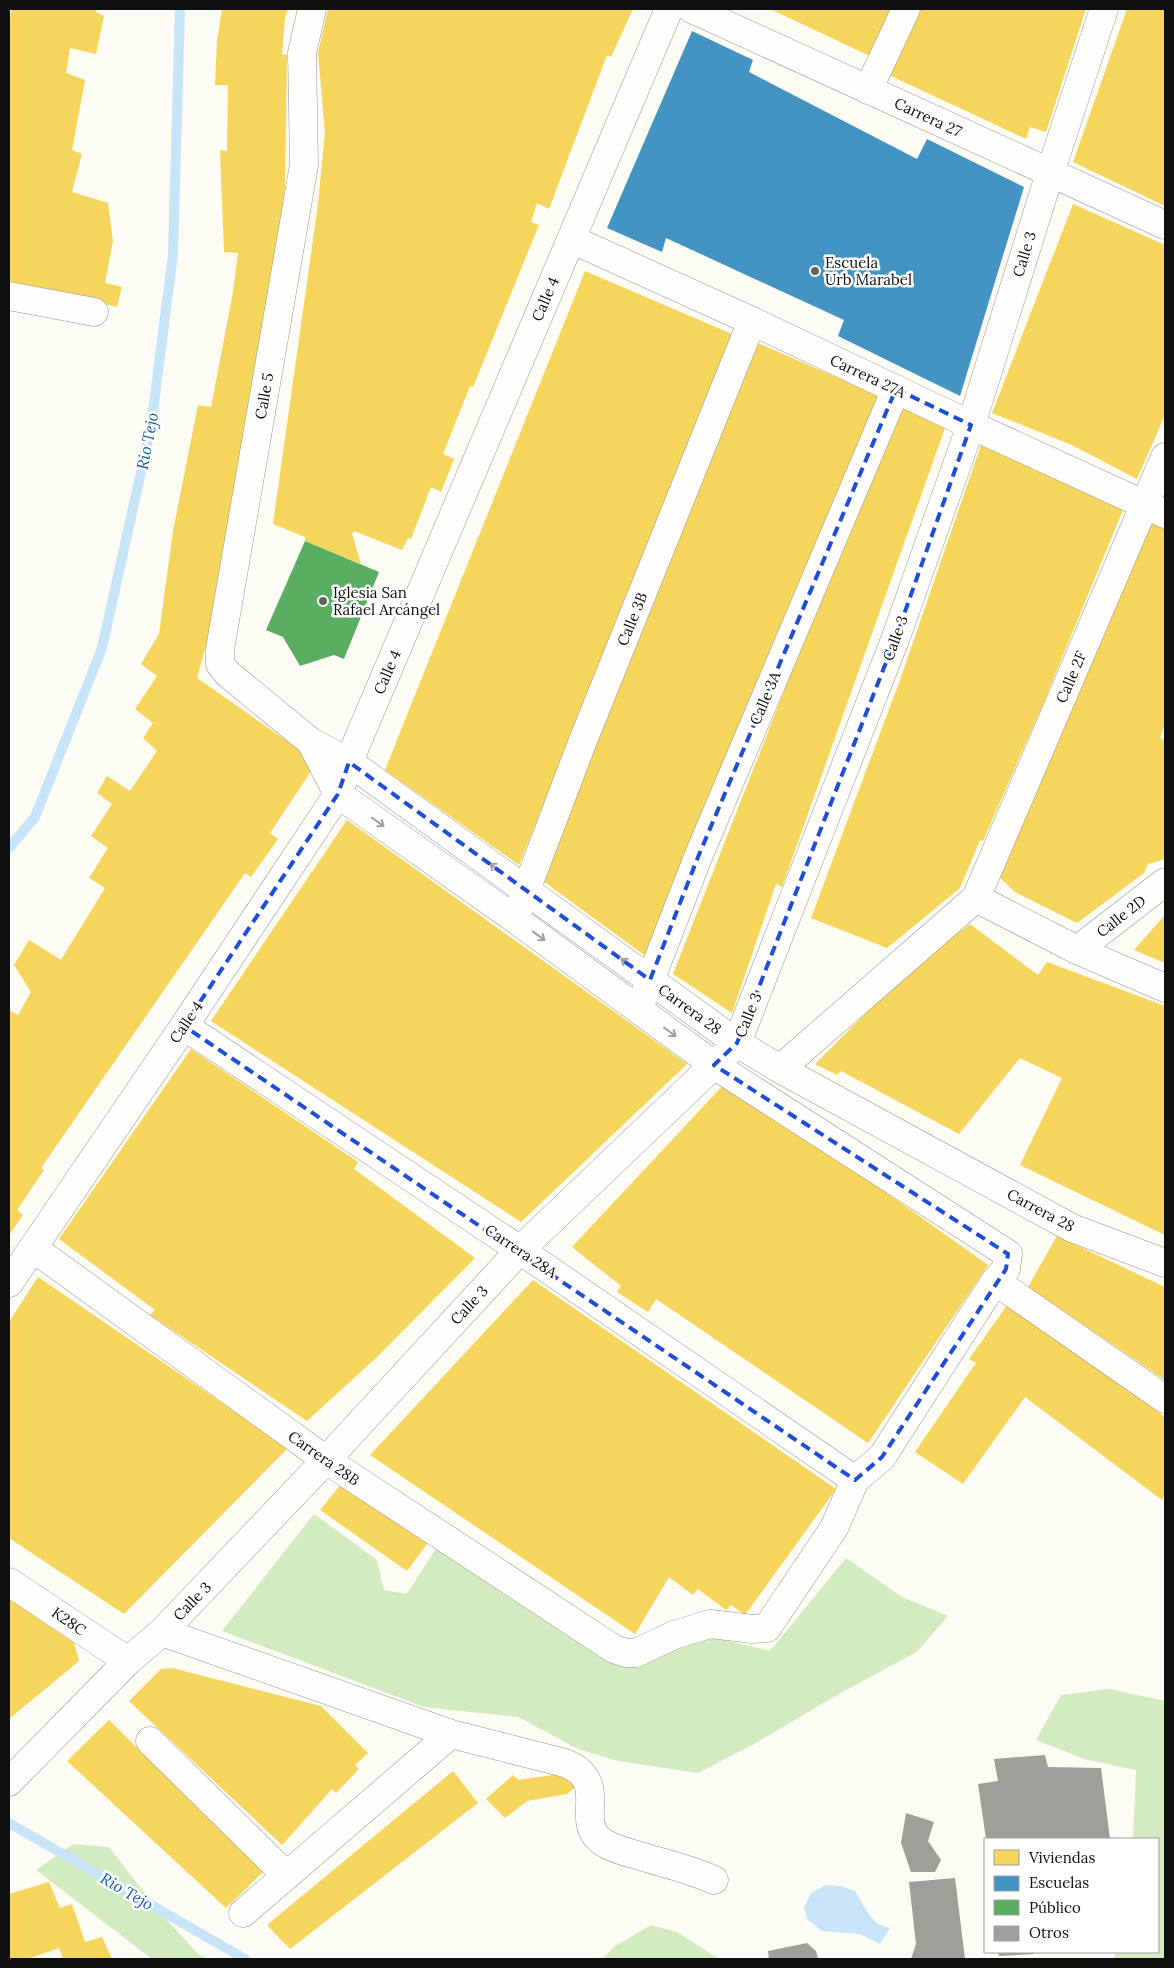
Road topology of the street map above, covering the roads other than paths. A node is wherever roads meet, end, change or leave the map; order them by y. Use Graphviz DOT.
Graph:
graph roads {
  1 [pos="312,9"];
  2 [pos="670,9"];
  3 [pos="692,9"];
  4 [pos="906,9"];
  5 [pos="1104,9"];
  6 [pos="868,90"];
  7 [pos="1050,173"];
  8 [pos="1165,225"];
  9 [pos="571,239"];
  10 [pos="9,296"];
  11 [pos="94,312"];
  12 [pos="752,320"];
  13 [pos="896,389"];
  14 [pos="971,425"];
  15 [pos="1165,457"];
  16 [pos="1155,509"];
  17 [pos="311,742"];
  18 [pos="349,762"];
  19 [pos="338,794"];
  20 [pos="1165,882"];
  21 [pos="526,890"];
  22 [pos="976,898"];
  23 [pos="515,919"];
  24 [pos="1077,950"];
  25 [pos="650,980"];
  26 [pos="1165,988"];
  27 [pos="639,1009"];
  28 [pos="184,1026"];
  29 [pos="737,1043"];
  30 [pos="714,1065"];
  31 [pos="780,1069"];
  32 [pos="33,1248"];
  33 [pos="520,1250"];
  34 [pos="1165,1263"];
  35 [pos="1002,1271"];
  36 [pos="9,1283"];
  37 [pos="1165,1399"];
  38 [pos="326,1460"];
  39 [pos="855,1480"];
  40 [pos="9,1582"];
  41 [pos="162,1632"];
  42 [pos="128,1661"];
  43 [pos="451,1734"];
  44 [pos="150,1741"];
  45 [pos="15,1776"];
  46 [pos="286,1875"];
  47 [pos="714,1880"];
  48 [pos="243,1913"];
  1 -- 17 [label="street, Calle 5"];
  2 -- 9 [label="street, Calle 4"];
  3 -- 6 [label="street, Carrera 27"];
  4 -- 6 [label="street"];
  5 -- 7 [label="street, Calle 3"];
  6 -- 7 [label="street, Carrera 27"];
  7 -- 8 [label="street, Carrera 27"];
  7 -- 14 [label="street, Calle 3"];
  9 -- 12 [label="street, Carrera 27A"];
  9 -- 18 [label="street, Calle 4"];
  10 -- 11 [label="street"];
  12 -- 13 [label="street, Carrera 27A"];
  12 -- 21 [label="street, Calle 3B"];
  13 -- 14 [label="street, Carrera 27A"];
  13 -- 25 [label="street, Calle 3A"];
  14 -- 16 [label="street, Carrera 27A"];
  14 -- 29 [label="street, Calle 3"];
  15 -- 16 [label="street, Calle 2F"];
  16 -- 22 [label="street, Calle 2F"];
  17 -- 18 [label="street, Calle 5"];
  17 -- 19 [label="street, Calle 5"];
  18 -- 19 [label="street, Calle 4"];
  21 -- 18 [label="street, Carrera 28, one-way"];
  19 -- 23 [label="street, Carrera 28, one-way"];
  19 -- 28 [label="street, Calle 4"];
  20 -- 24 [label="street, Calle 2D"];
  21 -- 23 [label="street, Calle 3B"];
  25 -- 21 [label="street, Carrera 28, one-way"];
  22 -- 24 [label="street"];
  22 -- 31 [label="street"];
  23 -- 27 [label="street, Carrera 28, one-way"];
  24 -- 26 [label="street"];
  25 -- 27 [label="street, Calle 3A"];
  25 -- 29 [label="street, Carrera 28"];
  27 -- 30 [label="street, Carrera 28, one-way"];
  28 -- 32 [label="street, Calle 4"];
  28 -- 33 [label="street, Carrera 28A"];
  29 -- 30 [label="street, Calle 3"];
  29 -- 31 [label="street, Carrera 28"];
  30 -- 33 [label="street, Calle 3"];
  30 -- 35 [label="street, Carrera 28"];
  31 -- 34 [label="street, Carrera 28"];
  32 -- 36 [label="street, Calle 4"];
  32 -- 38 [label="street, Carrera 28B"];
  33 -- 38 [label="street, Calle 3"];
  33 -- 39 [label="street, Carrera 28A"];
  35 -- 37 [label="street"];
  35 -- 39 [label="street"];
  38 -- 39 [label="street, Carrera 28B"];
  38 -- 41 [label="street, Calle 3"];
  40 -- 42 [label="street, K28C"];
  41 -- 42 [label="street, Calle 3"];
  41 -- 43 [label="street"];
  42 -- 45 [label="street, Calle 3"];
  43 -- 46 [label="street"];
  43 -- 47 [label="street"];
  44 -- 46 [label="street"];
  46 -- 48 [label="street"];
}
